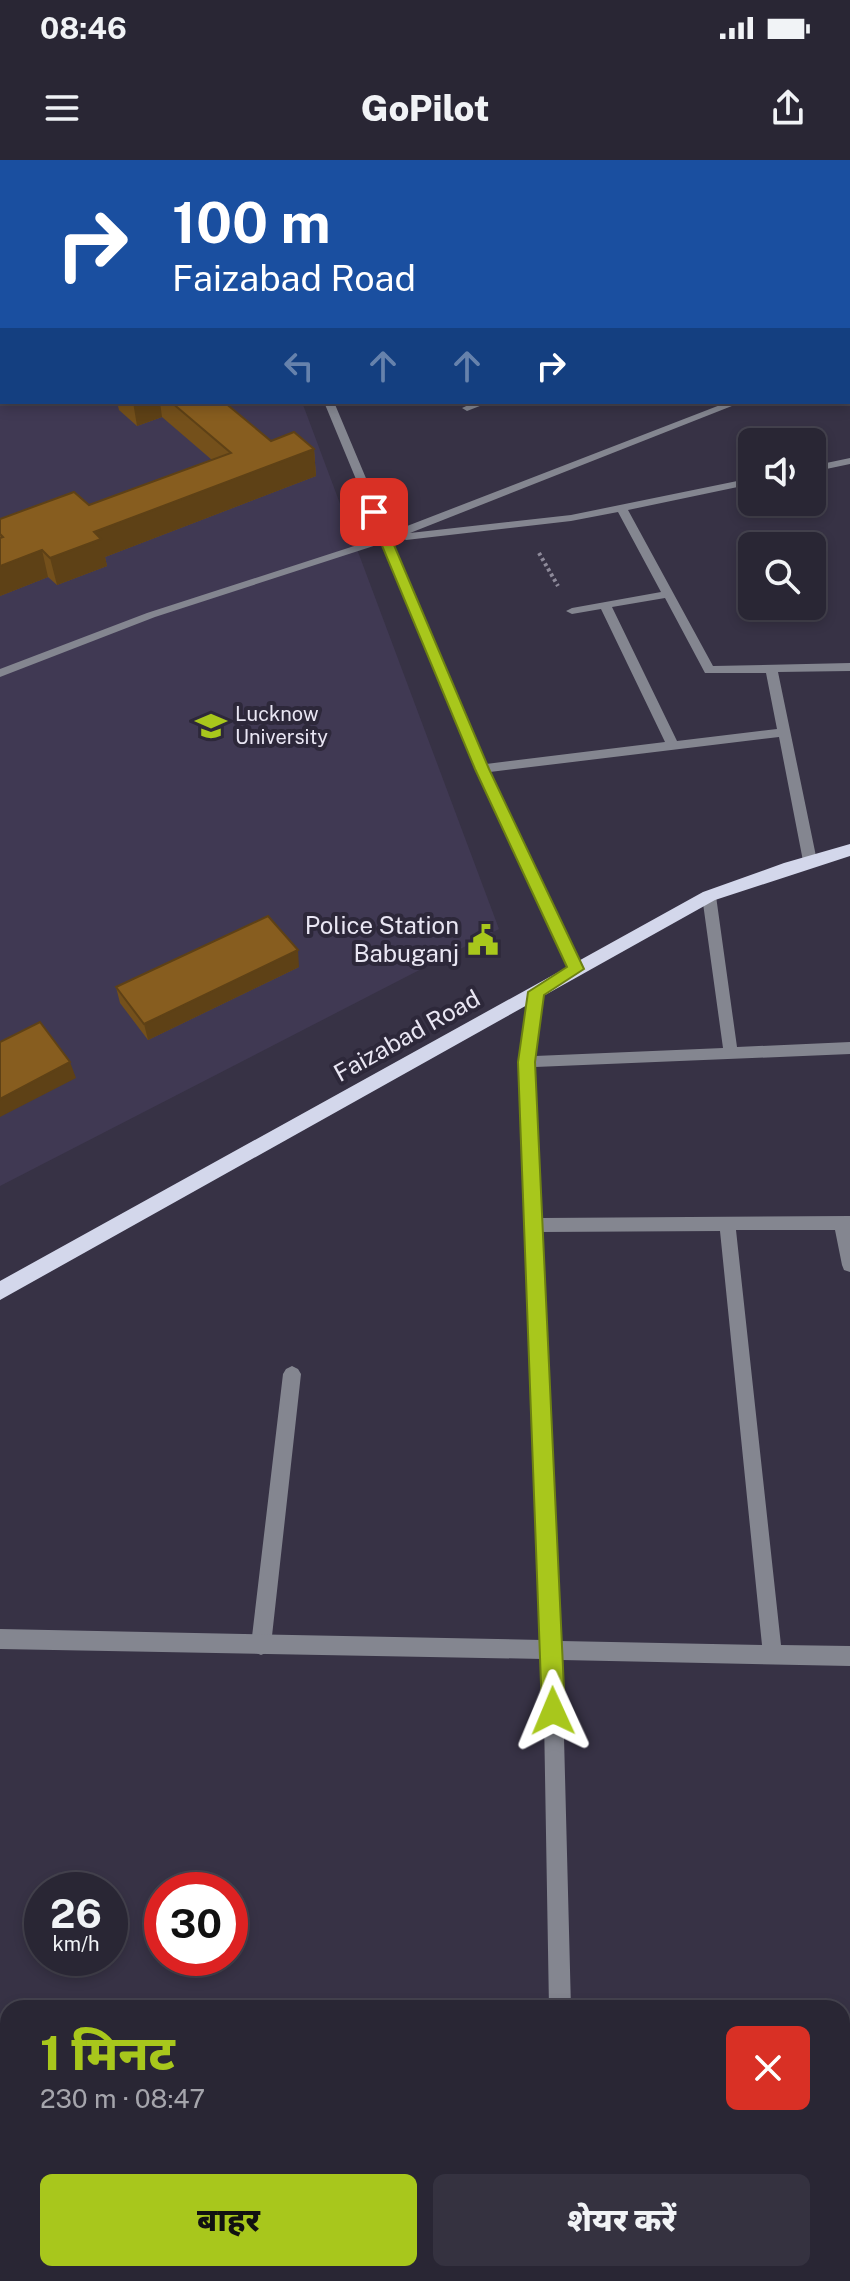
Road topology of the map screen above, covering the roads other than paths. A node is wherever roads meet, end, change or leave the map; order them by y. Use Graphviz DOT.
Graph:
graph roads {
  1 [pos="330,404"];
  2 [pos="479,404"];
  3 [pos="732,404"];
  4 [pos="467,408"];
  5 [pos="850,461"];
  6 [pos="826,466"];
  7 [pos="738,484"];
  8 [pos="622,508"];
  9 [pos="385,539"];
  10 [pos="668,594"];
  11 [pos="605,605"];
  12 [pos="572,611"];
  13 [pos="850,667"];
  14 [pos="771,669"];
  15 [pos="0,673"];
  16 [pos="784,732"];
  17 [pos="673,746"];
  18 [pos="482,769"];
  19 [pos="850,850"];
  20 [pos="810,861"];
  21 [pos="709,896"];
  22 [pos="576,969"];
  23 [pos="536,992"];
  24 [pos="850,1048"];
  25 [pos="731,1054"];
  26 [pos="527,1062"];
  27 [pos="846,1223"];
  28 [pos="727,1224"];
  29 [pos="534,1225"];
  30 [pos="850,1265"];
  31 [pos="0,1291"];
  32 [pos="292,1374"];
  33 [pos="0,1639"];
  34 [pos="261,1645"];
  35 [pos="552,1651"];
  36 [pos="773,1656"];
  37 [pos="850,1656"];
  38 [pos="560,2000"];
  1 -- 9 [label="street"];
  2 -- 4 [label="street"];
  3 -- 9 [label="street"];
  5 -- 6 [label="street"];
  7 -- 8 [label="street"];
  8 -- 9 [label="street"];
  8 -- 10 [label="street"];
  9 -- 15 [label="street"];
  9 -- 18 [label="street"];
  10 -- 11 [label="street"];
  10 -- 14 [label="street"];
  11 -- 12 [label="street"];
  11 -- 17 [label="street"];
  13 -- 14 [label="street"];
  14 -- 16 [label="street"];
  16 -- 17 [label="street"];
  16 -- 20 [label="street"];
  17 -- 18 [label="street"];
  18 -- 22 [label="street"];
  19 -- 20 [label="main road, Faizabad Road"];
  20 -- 21 [label="main road, Faizabad Road"];
  21 -- 22 [label="main road, Faizabad Road"];
  21 -- 25 [label="street"];
  22 -- 23 [label="main road, Faizabad Road"];
  23 -- 26 [label="street"];
  23 -- 31 [label="main road, Faizabad Road"];
  24 -- 25 [label="street"];
  25 -- 26 [label="street"];
  26 -- 29 [label="street"];
  27 -- 28 [label="street"];
  27 -- 30 [label="street"];
  28 -- 29 [label="street"];
  28 -- 36 [label="street"];
  29 -- 35 [label="street"];
  32 -- 34 [label="street"];
  33 -- 34 [label="street"];
  34 -- 35 [label="street"];
  35 -- 36 [label="street"];
  35 -- 38 [label="street"];
  36 -- 37 [label="street"];
}
